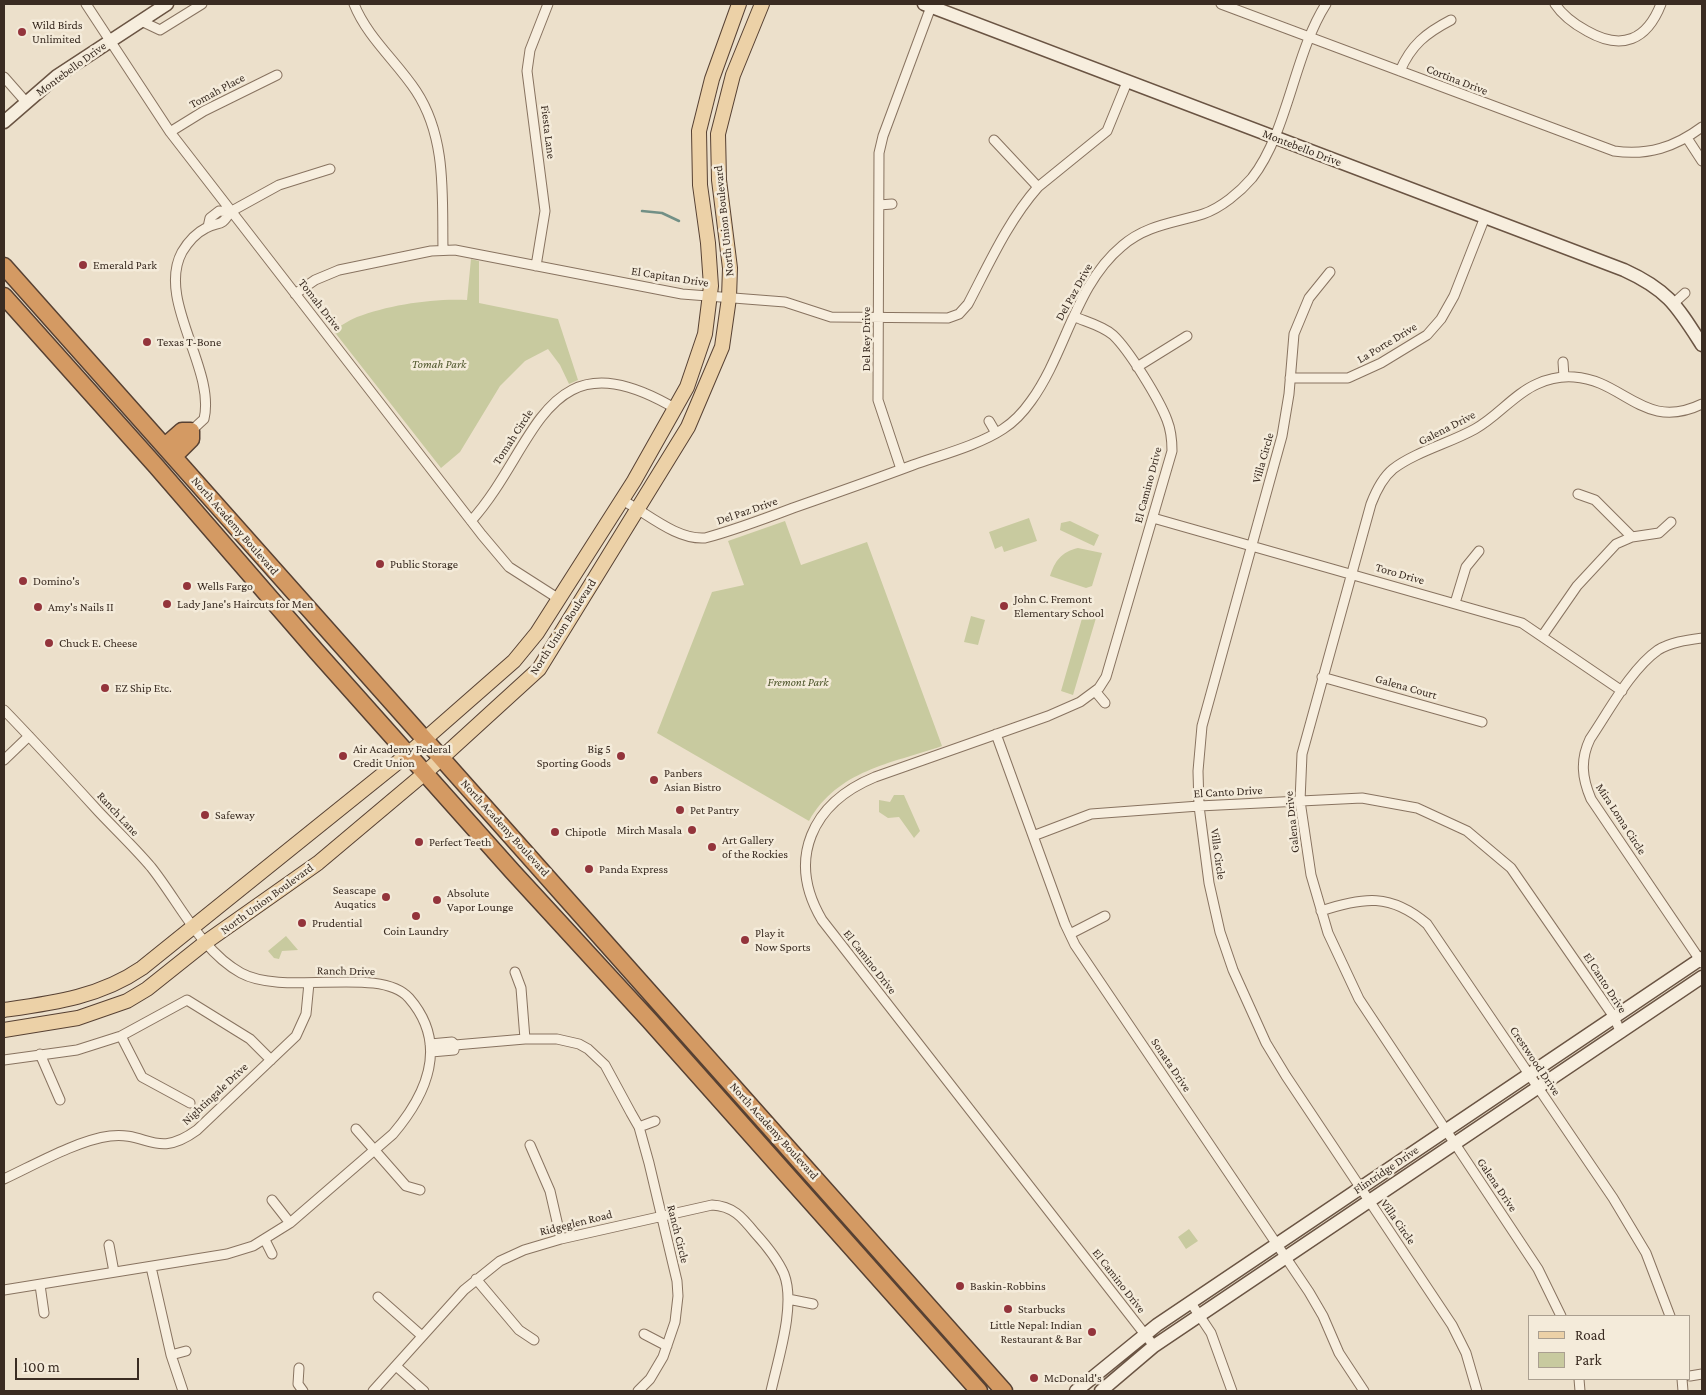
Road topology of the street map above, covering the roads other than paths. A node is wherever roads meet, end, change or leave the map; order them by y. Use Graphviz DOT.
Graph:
graph roads {
  1 [pos="86,4"];
  2 [pos="167,4"];
  3 [pos="202,4"];
  4 [pos="354,4"];
  5 [pos="548,4"];
  6 [pos="740,4"];
  7 [pos="762,4"];
  8 [pos="1221,4"];
  9 [pos="1326,4"];
  10 [pos="1555,4"];
  11 [pos="1662,4"];
  12 [pos="929,5"];
  13 [pos="1451,20"];
  14 [pos="141,21"];
  15 [pos="1310,37"];
  16 [pos="110,41"];
  17 [pos="1400,71"];
  18 [pos="277,75"];
  19 [pos="4,77"];
  20 [pos="1127,82"];
  21 [pos="26,102"];
  22 [pos="4,122"];
  23 [pos="1702,127"];
  24 [pos="170,132"];
  25 [pos="1273,136"];
  26 [pos="1687,138"];
  27 [pos="994,140"];
  28 [pos="1702,161"];
  29 [pos="330,168"];
  30 [pos="1038,187"];
  31 [pos="892,204"];
  32 [pos="879,205"];
  33 [pos="230,212"];
  34 [pos="1484,217"];
  35 [pos="443,250"];
  36 [pos="4,266"];
  37 [pos="536,266"];
  38 [pos="1330,272"];
  39 [pos="1685,293"];
  40 [pos="295,294"];
  41 [pos="4,296"];
  42 [pos="710,297"];
  43 [pos="729,298"];
  44 [pos="1674,302"];
  45 [pos="1074,316"];
  46 [pos="879,318"];
  47 [pos="1187,336"];
  48 [pos="1702,345"];
  49 [pos="1563,362"];
  50 [pos="1137,367"];
  51 [pos="1564,377"];
  52 [pos="1290,378"];
  53 [pos="1702,404"];
  54 [pos="676,409"];
  55 [pos="989,421"];
  56 [pos="191,432"];
  57 [pos="996,433"];
  58 [pos="170,451"];
  59 [pos="901,469"];
  60 [pos="1578,494"];
  61 [pos="622,500"];
  62 [pos="638,508"];
  63 [pos="1153,518"];
  64 [pos="471,521"];
  65 [pos="1671,522"];
  66 [pos="1632,537"];
  67 [pos="1251,546"];
  68 [pos="1479,551"];
  69 [pos="1351,574"];
  70 [pos="559,599"];
  71 [pos="1455,603"];
  72 [pos="1543,635"];
  73 [pos="1702,638"];
  74 [pos="1322,677"];
  75 [pos="1095,691"];
  76 [pos="1622,691"];
  77 [pos="1105,703"];
  78 [pos="4,710"];
  79 [pos="1482,722"];
  80 [pos="996,734"];
  81 [pos="29,736"];
  82 [pos="426,739"];
  83 [pos="408,754"];
  84 [pos="442,758"];
  85 [pos="4,760"];
  86 [pos="425,773"];
  87 [pos="1300,801"];
  88 [pos="1199,806"];
  89 [pos="1033,836"];
  90 [pos="1321,911"];
  91 [pos="1105,916"];
  92 [pos="195,927"];
  93 [pos="1070,934"];
  94 [pos="206,942"];
  95 [pos="1701,960"];
  96 [pos="514,972"];
  97 [pos="1702,977"];
  98 [pos="309,983"];
  99 [pos="4,1010"];
  100 [pos="1614,1017"];
  101 [pos="4,1030"];
  102 [pos="1621,1032"];
  103 [pos="121,1036"];
  104 [pos="525,1039"];
  105 [pos="430,1048"];
  106 [pos="40,1054"];
  107 [pos="4,1060"];
  108 [pos="271,1060"];
  109 [pos="1528,1074"];
  110 [pos="1537,1088"];
  111 [pos="60,1100"];
  112 [pos="190,1102"];
  113 [pos="655,1121"];
  114 [pos="638,1127"];
  115 [pos="356,1129"];
  116 [pos="1445,1131"];
  117 [pos="1454,1144"];
  118 [pos="530,1146"];
  119 [pos="375,1150"];
  120 [pos="4,1179"];
  121 [pos="1360,1187"];
  122 [pos="420,1190"];
  123 [pos="272,1200"];
  124 [pos="1369,1201"];
  125 [pos="661,1216"];
  126 [pos="290,1223"];
  127 [pos="562,1239"];
  128 [pos="264,1240"];
  129 [pos="109,1245"];
  130 [pos="1277,1245"];
  131 [pos="272,1254"];
  132 [pos="1286,1258"];
  133 [pos="151,1266"];
  134 [pos="114,1272"];
  135 [pos="476,1279"];
  136 [pos="40,1285"];
  137 [pos="4,1290"];
  138 [pos="378,1297"];
  139 [pos="788,1299"];
  140 [pos="1191,1302"];
  141 [pos="813,1304"];
  142 [pos="44,1313"];
  143 [pos="1199,1315"];
  144 [pos="1561,1315"];
  145 [pos="1670,1315"];
  146 [pos="644,1334"];
  147 [pos="1145,1334"];
  148 [pos="422,1336"];
  149 [pos="534,1340"];
  150 [pos="667,1346"];
  151 [pos="1154,1346"];
  152 [pos="186,1351"];
  153 [pos="171,1355"];
  154 [pos="396,1366"];
  155 [pos="299,1368"];
  156 [pos="1103,1369"];
  157 [pos="1113,1381"];
  158 [pos="183,1391"];
  159 [pos="303,1391"];
  160 [pos="373,1391"];
  161 [pos="424,1391"];
  162 [pos="638,1391"];
  163 [pos="771,1391"];
  164 [pos="979,1391"];
  165 [pos="1004,1391"];
  166 [pos="1076,1391"];
  167 [pos="1102,1391"];
  168 [pos="1232,1391"];
  169 [pos="1364,1391"];
  170 [pos="1477,1391"];
  1 -- 16 [label="street, Tomah Drive"];
  2 -- 14 [label="street, Montebello Drive"];
  3 -- 14 [label="street"];
  4 -- 35 [label="street"];
  5 -- 37 [label="street, Fiesta Lane"];
  6 -- 42 [label="main road, North Union Boulevard"];
  7 -- 43 [label="main road, North Union Boulevard"];
  8 -- 15 [label="street, Cortina Drive"];
  9 -- 15 [label="street, Del Paz Drive"];
  10 -- 11 [label="street"];
  12 -- 20 [label="street, Montebello Drive"];
  12 -- 32 [label="street, Del Rey Drive"];
  13 -- 17 [label="street"];
  14 -- 16 [label="street, Montebello Drive"];
  15 -- 17 [label="street, Cortina Drive"];
  15 -- 25 [label="street, Del Paz Drive"];
  16 -- 21 [label="street, Montebello Drive"];
  16 -- 24 [label="street, Tomah Drive"];
  17 -- 26 [label="street, Cortina Drive"];
  18 -- 24 [label="street, Tomah Place"];
  19 -- 21 [label="street"];
  20 -- 25 [label="street, Montebello Drive"];
  20 -- 30 [label="street, El Capitan Drive"];
  21 -- 22 [label="street, Montebello Drive"];
  23 -- 26 [label="street, Cortina Drive"];
  24 -- 33 [label="street, Tomah Drive"];
  25 -- 34 [label="street, Montebello Drive"];
  25 -- 45 [label="street, Del Paz Drive"];
  26 -- 28 [label="street"];
  27 -- 30 [label="street"];
  29 -- 33 [label="street"];
  30 -- 46 [label="street, El Capitan Drive"];
  31 -- 32 [label="street"];
  32 -- 46 [label="street, Del Rey Drive"];
  33 -- 40 [label="street, Tomah Drive"];
  33 -- 56 [label="street"];
  34 -- 44 [label="street, Montebello Drive"];
  34 -- 52 [label="street, La Porte Drive"];
  35 -- 37 [label="street, El Capitan Drive"];
  35 -- 40 [label="street, El Capitan Drive"];
  36 -- 58 [label="highway, North Academy Boulevard"];
  37 -- 42 [label="street, El Capitan Drive"];
  38 -- 52 [label="street, Villa Circle"];
  39 -- 44 [label="street"];
  40 -- 64 [label="street, Tomah Drive"];
  41 -- 83 [label="highway, North Academy Boulevard"];
  42 -- 43 [label="street, El Capitan Drive"];
  42 -- 54 [label="main road, North Union Boulevard"];
  43 -- 46 [label="street, El Capitan Drive"];
  43 -- 62 [label="main road, North Union Boulevard"];
  44 -- 48 [label="street, Montebello Drive"];
  45 -- 50 [label="street, El Camino Drive"];
  45 -- 57 [label="street, Del Paz Drive"];
  46 -- 59 [label="street, Del Rey Drive"];
  47 -- 50 [label="street"];
  49 -- 51 [label="street"];
  50 -- 63 [label="street, El Camino Drive"];
  51 -- 53 [label="street, Galena Drive"];
  51 -- 69 [label="street, Galena Drive"];
  52 -- 67 [label="street, Villa Circle"];
  54 -- 61 [label="main road, North Union Boulevard"];
  54 -- 64 [label="street, Tomah Circle"];
  55 -- 57 [label="street"];
  56 -- 58 [label="highway"];
  57 -- 59 [label="street, Del Paz Drive"];
  58 -- 82 [label="highway, North Academy Boulevard"];
  59 -- 62 [label="street, Del Paz Drive"];
  60 -- 66 [label="street"];
  61 -- 62 [label="street, Del Paz Drive"];
  61 -- 70 [label="main road, North Union Boulevard"];
  62 -- 84 [label="main road, North Union Boulevard"];
  63 -- 67 [label="street, Toro Drive"];
  63 -- 75 [label="street, El Camino Drive"];
  64 -- 70 [label="street, Tomah Drive"];
  65 -- 66 [label="street"];
  66 -- 72 [label="street"];
  67 -- 69 [label="street, Toro Drive"];
  67 -- 88 [label="street, Villa Circle"];
  68 -- 71 [label="street"];
  69 -- 71 [label="street, Toro Drive"];
  69 -- 74 [label="street, Galena Drive"];
  70 -- 82 [label="main road, North Union Boulevard"];
  71 -- 72 [label="street, Toro Drive"];
  72 -- 76 [label="street, Toro Drive"];
  73 -- 76 [label="street, Mira Loma Circle"];
  74 -- 79 [label="street, Galena Court"];
  74 -- 87 [label="street, Galena Drive"];
  75 -- 77 [label="street"];
  75 -- 80 [label="street, El Camino Drive"];
  76 -- 95 [label="street, Mira Loma Circle"];
  78 -- 81 [label="street, Ranch Lane"];
  80 -- 89 [label="street, Sonata Drive"];
  80 -- 147 [label="street, El Camino Drive"];
  81 -- 85 [label="street"];
  81 -- 92 [label="street, Ranch Lane"];
  82 -- 83 [label="main road, North Union Boulevard"];
  82 -- 84 [label="highway, North Academy Boulevard"];
  83 -- 86 [label="highway, North Academy Boulevard"];
  83 -- 92 [label="main road, North Union Boulevard"];
  84 -- 86 [label="main road, North Union Boulevard"];
  84 -- 165 [label="highway, North Academy Boulevard"];
  86 -- 94 [label="main road, North Union Boulevard"];
  86 -- 164 [label="highway, North Academy Boulevard"];
  87 -- 88 [label="street, El Canto Drive"];
  87 -- 90 [label="street, Galena Drive"];
  87 -- 100 [label="street, El Canto Drive"];
  88 -- 89 [label="street, El Canto Drive"];
  88 -- 121 [label="street, Villa Circle"];
  89 -- 93 [label="street, Sonata Drive"];
  90 -- 109 [label="street, Crestwood Drive"];
  90 -- 116 [label="street, Galena Drive"];
  91 -- 93 [label="street"];
  92 -- 94 [label="street, Ranch Lane"];
  92 -- 99 [label="main road, North Union Boulevard"];
  93 -- 130 [label="street, Sonata Drive"];
  94 -- 98 [label="street, Ranch Drive"];
  94 -- 101 [label="main road, North Union Boulevard"];
  95 -- 100 [label="street, Flintridge Drive"];
  96 -- 104 [label="street"];
  97 -- 102 [label="street, Flintridge Drive"];
  98 -- 105 [label="street, Ranch Drive"];
  98 -- 108 [label="street, Nightingale Drive"];
  100 -- 102 [label="street, El Canto Drive"];
  100 -- 109 [label="street, Flintridge Drive"];
  102 -- 110 [label="street, Flintridge Drive"];
  103 -- 106 [label="street"];
  103 -- 108 [label="street"];
  103 -- 112 [label="street"];
  104 -- 105 [label="street, Ranch Circle"];
  104 -- 114 [label="street, Ranch Circle"];
  105 -- 119 [label="street"];
  106 -- 107 [label="street"];
  106 -- 111 [label="street"];
  108 -- 120 [label="street, Nightingale Drive"];
  109 -- 110 [label="street, Crestwood Drive"];
  109 -- 116 [label="street, Flintridge Drive"];
  110 -- 117 [label="street, Flintridge Drive"];
  110 -- 145 [label="street, Crestwood Drive"];
  113 -- 114 [label="street"];
  114 -- 125 [label="street, Ranch Circle"];
  115 -- 119 [label="street"];
  116 -- 117 [label="street, Galena Drive"];
  116 -- 121 [label="street, Flintridge Drive"];
  117 -- 124 [label="street, Flintridge Drive"];
  117 -- 144 [label="street, Galena Drive"];
  118 -- 127 [label="street"];
  119 -- 122 [label="street"];
  119 -- 126 [label="street"];
  121 -- 124 [label="street, Villa Circle"];
  121 -- 130 [label="street, Flintridge Drive"];
  123 -- 126 [label="street"];
  124 -- 132 [label="street, Flintridge Drive"];
  124 -- 170 [label="street, Villa Circle"];
  125 -- 127 [label="street, Ridgeglen Road"];
  125 -- 139 [label="street, Ridgeglen Road"];
  125 -- 150 [label="street, Ranch Circle"];
  126 -- 128 [label="street"];
  127 -- 135 [label="street, Ridgeglen Road"];
  128 -- 131 [label="street"];
  128 -- 133 [label="street"];
  129 -- 134 [label="street"];
  130 -- 132 [label="street, Sonata Drive"];
  130 -- 140 [label="street, Flintridge Drive"];
  132 -- 143 [label="street, Flintridge Drive"];
  132 -- 169 [label="street, Sonata Drive"];
  133 -- 134 [label="street"];
  133 -- 153 [label="street"];
  134 -- 136 [label="street"];
  135 -- 148 [label="street, Ridgeglen Road"];
  135 -- 149 [label="street"];
  136 -- 137 [label="street"];
  136 -- 142 [label="street"];
  138 -- 148 [label="street"];
  139 -- 141 [label="street"];
  139 -- 163 [label="street, Ridgeglen Road"];
  140 -- 143 [label="street"];
  140 -- 147 [label="street, Flintridge Drive"];
  143 -- 151 [label="street, Flintridge Drive"];
  143 -- 168 [label="street"];
  146 -- 150 [label="street"];
  147 -- 151 [label="street, El Camino Drive"];
  147 -- 156 [label="street, Flintridge Drive"];
  148 -- 154 [label="street, Ridgeglen Road"];
  150 -- 162 [label="street, Ranch Circle"];
  151 -- 157 [label="street, Flintridge Drive"];
  152 -- 153 [label="street"];
  153 -- 158 [label="street"];
  154 -- 160 [label="street, Ridgeglen Road"];
  154 -- 161 [label="street"];
  155 -- 159 [label="street"];
  156 -- 157 [label="street"];
  156 -- 166 [label="street, Flintridge Drive"];
  157 -- 167 [label="street, Flintridge Drive"];
}
